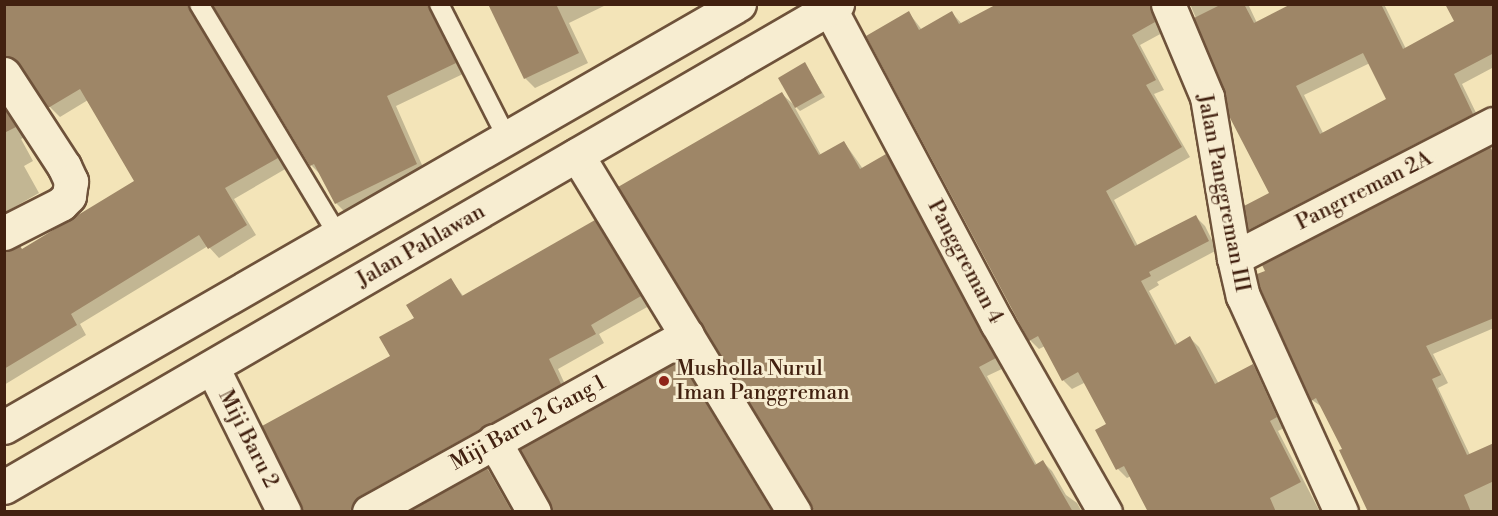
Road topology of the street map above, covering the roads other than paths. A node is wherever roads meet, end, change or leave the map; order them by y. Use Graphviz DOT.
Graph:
graph roads {
  1 [pos="199,4"];
  2 [pos="439,4"];
  3 [pos="739,4"];
  4 [pos="1168,4"];
  5 [pos="833,7"];
  6 [pos="4,74"];
  7 [pos="1494,124"];
  8 [pos="507,138"];
  9 [pos="577,155"];
  10 [pos="4,233"];
  11 [pos="338,235"];
  12 [pos="1234,258"];
  13 [pos="687,335"];
  14 [pos="212,367"];
  15 [pos="4,427"];
  16 [pos="495,441"];
  17 [pos="4,487"];
  18 [pos="284,512"];
  19 [pos="369,512"];
  20 [pos="534,512"];
  21 [pos="794,512"];
  22 [pos="1105,512"];
  23 [pos="1341,512"];
  1 -- 11 [label="lane"];
  2 -- 8 [label="lane"];
  3 -- 8 [label="street"];
  4 -- 12 [label="street, Jalan Panggreman III"];
  5 -- 9 [label="street, Jalan Pahlawan"];
  5 -- 22 [label="street, Panggreman 4"];
  6 -- 10 [label="street"];
  7 -- 12 [label="street, Pangrreman 2A"];
  8 -- 11 [label="street"];
  9 -- 13 [label="street"];
  9 -- 14 [label="street, Jalan Pahlawan"];
  11 -- 15 [label="street"];
  12 -- 23 [label="street, Jalan Panggreman III"];
  13 -- 16 [label="street, Miji Baru 2 Gang 1"];
  13 -- 21 [label="street"];
  14 -- 17 [label="street, Jalan Pahlawan"];
  14 -- 18 [label="street, Miji Baru 2"];
  16 -- 19 [label="street, Miji Baru 2 Gang 1"];
  16 -- 20 [label="street"];
}
